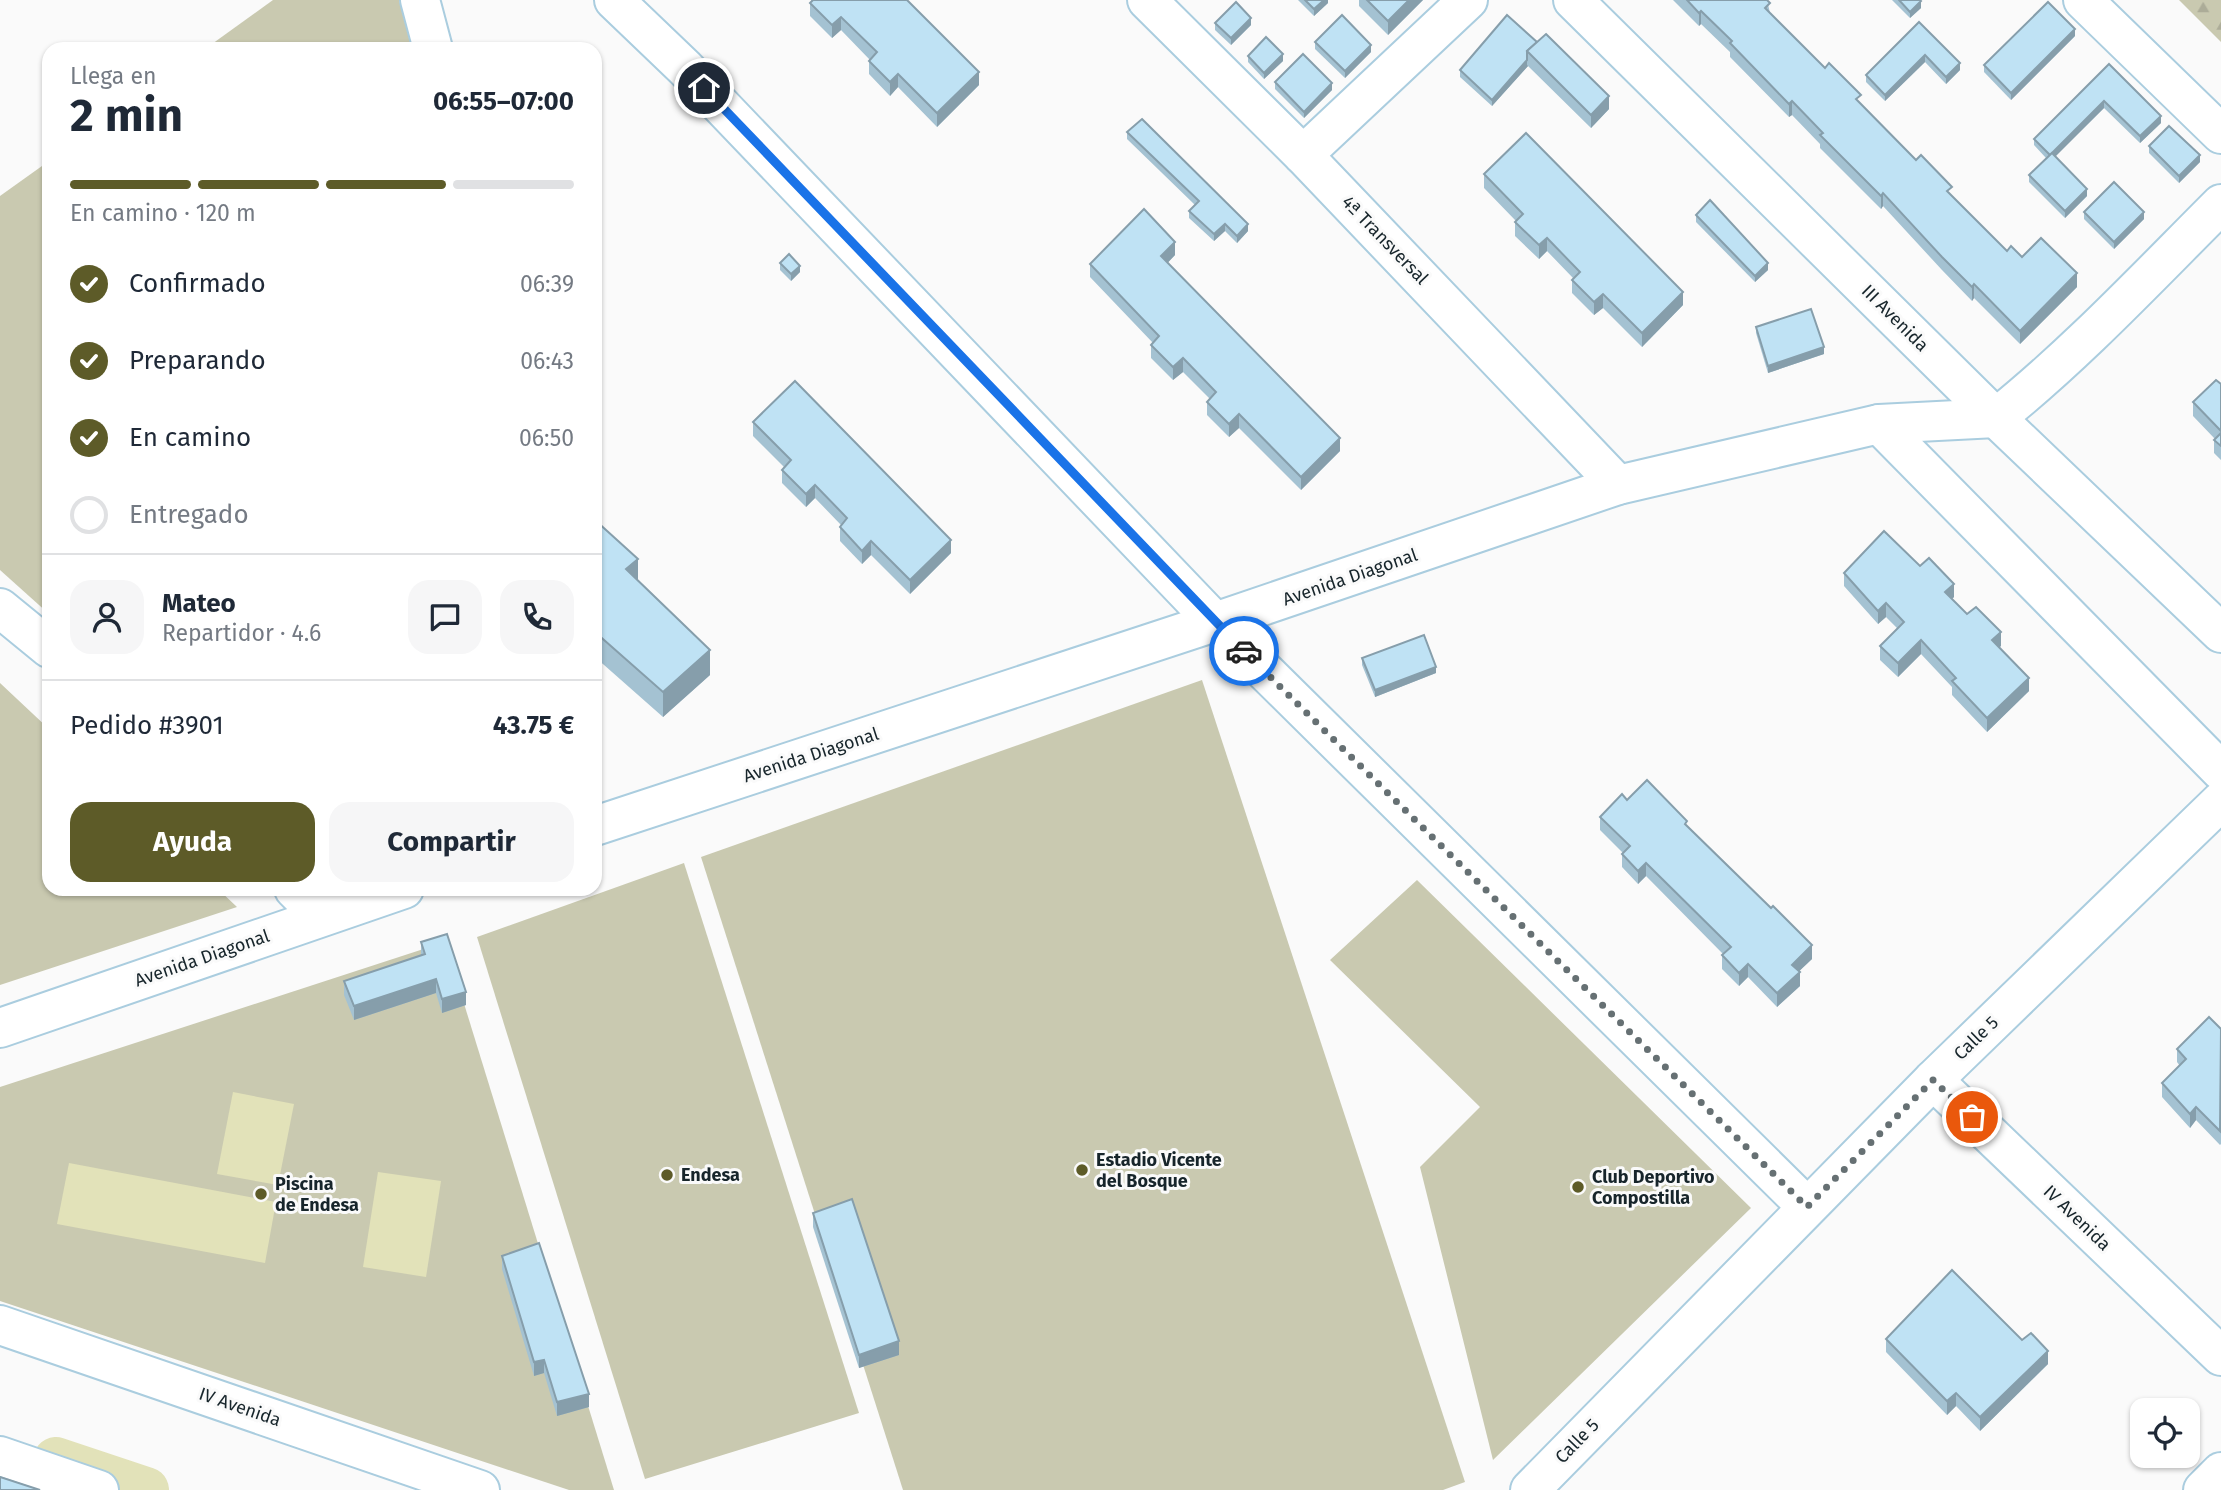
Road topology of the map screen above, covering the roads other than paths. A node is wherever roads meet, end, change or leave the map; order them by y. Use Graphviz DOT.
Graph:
graph roads {
  1 [pos="420,0"];
  2 [pos="614,0"];
  3 [pos="1147,0"];
  4 [pos="1468,0"];
  5 [pos="1573,0"];
  6 [pos="2083,0"];
  7 [pos="431,42"];
  8 [pos="2221,134"];
  9 [pos="1303,155"];
  10 [pos="2221,204"];
  11 [pos="1996,418"];
  12 [pos="1879,424"];
  13 [pos="1618,485"];
  14 [pos="0,608"];
  15 [pos="1215,622"];
  16 [pos="2221,633"];
  17 [pos="42,642"];
  18 [pos="2221,771"];
  19 [pos="2221,801"];
  20 [pos="602,824"];
  21 [pos="301,896"];
  22 [pos="382,896"];
  23 [pos="321,916"];
  24 [pos="0,1028"];
  25 [pos="1933,1080"];
  26 [pos="1807,1207"];
  27 [pos="0,1325"];
  28 [pos="2221,1356"];
  29 [pos="0,1455"];
  30 [pos="2221,1472"];
  31 [pos="99,1490"];
  32 [pos="480,1490"];
  33 [pos="1530,1490"];
  34 [pos="2203,1490"];
  1 -- 7 [label="street"];
  2 -- 15 [label="street"];
  3 -- 9 [label="street, 4ª Transversal"];
  4 -- 9 [label="street"];
  5 -- 11 [label="street, III Avenida"];
  6 -- 8 [label="street"];
  9 -- 13 [label="street, 4ª Transversal"];
  10 -- 11 [label="street"];
  11 -- 12 [label="street, Avenida Diagonal"];
  11 -- 16 [label="street, III Avenida"];
  12 -- 13 [label="street, Avenida Diagonal"];
  12 -- 18 [label="street"];
  13 -- 15 [label="street, Avenida Diagonal"];
  14 -- 17 [label="street"];
  15 -- 20 [label="street, Avenida Diagonal"];
  15 -- 26 [label="street"];
  19 -- 25 [label="street, Calle 5"];
  21 -- 23 [label="street"];
  22 -- 23 [label="street, Avenida Diagonal"];
  23 -- 24 [label="street, Avenida Diagonal"];
  25 -- 26 [label="street, Calle 5"];
  25 -- 28 [label="street, IV Avenida"];
  26 -- 33 [label="street, Calle 5"];
  27 -- 32 [label="street, IV Avenida"];
  29 -- 31 [label="street"];
  30 -- 34 [label="street"];
}
